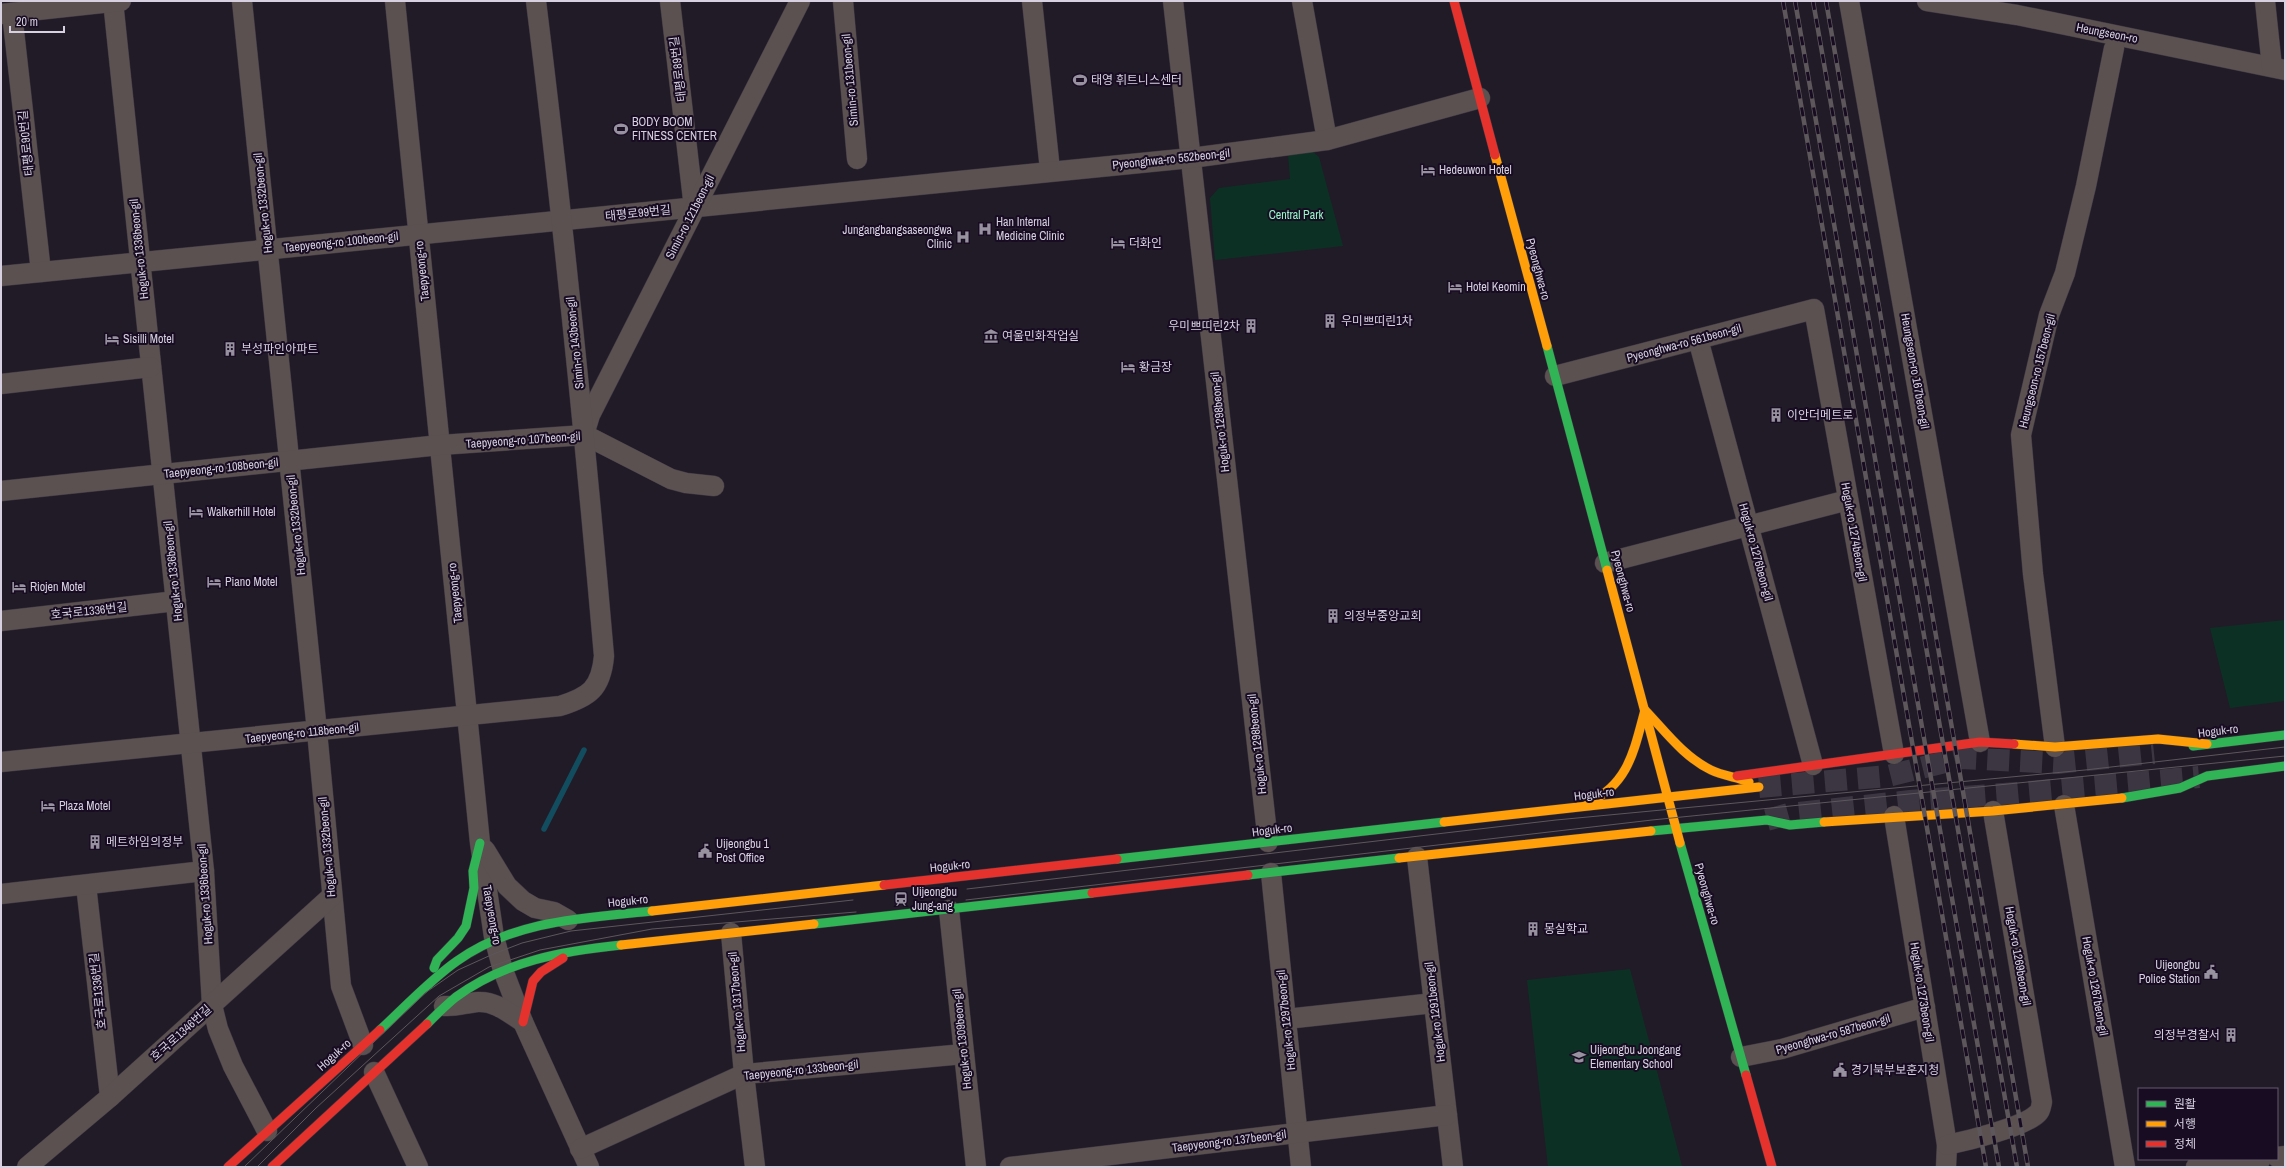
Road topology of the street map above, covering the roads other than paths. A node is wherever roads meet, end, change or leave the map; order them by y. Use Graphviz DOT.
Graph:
graph roads {
  1 [pos="116,1"];
  2 [pos="242,1"];
  3 [pos="395,1"];
  4 [pos="536,1"];
  5 [pos="670,1"];
  6 [pos="800,1"];
  7 [pos="843,1"];
  8 [pos="1032,1"];
  9 [pos="1173,1"];
  10 [pos="1302,1"];
  11 [pos="1454,1"];
  12 [pos="1849,1"];
  13 [pos="1927,1"];
  14 [pos="2265,1"];
  15 [pos="6,14"];
  16 [pos="2114,48"];
  17 [pos="2278,68"];
  18 [pos="1480,98"];
  19 [pos="1327,140"];
  20 [pos="1191,158"];
  21 [pos="857,159"];
  22 [pos="1050,170"];
  23 [pos="858,191"];
  24 [pos="694,208"];
  25 [pos="563,221"];
  26 [pos="419,235"];
  27 [pos="268,250"];
  28 [pos="140,262"];
  29 [pos="41,272"];
  30 [pos="1,276"];
  31 [pos="1814,309"];
  32 [pos="1698,339"];
  33 [pos="151,367"];
  34 [pos="1555,376"];
  35 [pos="1,384"];
  36 [pos="585,435"];
  37 [pos="440,445"];
  38 [pos="290,461"];
  39 [pos="163,474"];
  40 [pos="714,486"];
  41 [pos="1,491"];
  42 [pos="1848,500"];
  43 [pos="1748,526"];
  44 [pos="1605,562"];
  45 [pos="176,601"];
  46 [pos="1,621"];
  47 [pos="597,685"];
  48 [pos="1645,710"];
  49 [pos="467,716"];
  50 [pos="317,731"];
  51 [pos="2284,735"];
  52 [pos="1980,742"];
  53 [pos="191,744"];
  54 [pos="2207,744"];
  55 [pos="2055,747"];
  56 [pos="2170,750"];
  57 [pos="1894,754"];
  58 [pos="1,762"];
  59 [pos="1813,766"];
  60 [pos="2285,766"];
  61 [pos="1783,770"];
  62 [pos="1737,776"];
  63 [pos="1759,787"];
  64 [pos="1668,797"];
  65 [pos="2064,805"];
  66 [pos="1571,808"];
  67 [pos="1993,811"];
  68 [pos="1894,816"];
  69 [pos="1677,828"];
  70 [pos="1268,842"];
  71 [pos="480,843"];
  72 [pos="1418,857"];
  73 [pos="204,871"];
  74 [pos="1271,872"];
  75 [pos="86,885"];
  76 [pos="1,894"];
  77 [pos="332,896"];
  78 [pos="949,910"];
  79 [pos="568,920"];
  80 [pos="731,933"];
  81 [pos="494,937"];
  82 [pos="571,950"];
  83 [pos="503,970"];
  84 [pos="427,987"];
  85 [pos="1434,1003"];
  86 [pos="212,1006"];
  87 [pos="444,1006"];
  88 [pos="1925,1007"];
  89 [pos="1286,1019"];
  90 [pos="523,1022"];
  91 [pos="363,1045"];
  92 [pos="964,1054"];
  93 [pos="1741,1056"];
  94 [pos="374,1072"];
  95 [pos="744,1074"];
  96 [pos="110,1097"];
  97 [pos="1447,1115"];
  98 [pos="267,1131"];
  99 [pos="1297,1133"];
  100 [pos="1947,1145"];
  101 [pos="580,1148"];
  102 [pos="2253,1160"];
  103 [pos="275,1166"];
  104 [pos="28,1167"];
  105 [pos="228,1167"];
  106 [pos="418,1167"];
  107 [pos="589,1167"];
  108 [pos="755,1167"];
  109 [pos="976,1167"];
  110 [pos="1010,1167"];
  111 [pos="1301,1167"];
  112 [pos="1453,1167"];
  113 [pos="1772,1167"];
  114 [pos="1946,1167"];
  115 [pos="2125,1167"];
  116 [pos="2196,1167"];
  1 -- 15 [label="street"];
  1 -- 28 [label="street, Hoguk-ro 1336beon-gil"];
  2 -- 27 [label="street, Hoguk-ro 1332beon-gil"];
  3 -- 26 [label="street, Taepyeong-ro"];
  4 -- 25 [label="street, Simin-ro 143beon-gil"];
  5 -- 24 [label="street, 태평로89번길"];
  6 -- 24 [label="street, Simin-ro 121beon-gil"];
  7 -- 21 [label="street, Simin-ro 131beon-gil"];
  8 -- 22 [label="street"];
  9 -- 20 [label="street, Hoguk-ro 1298beon-gil"];
  10 -- 19 [label="street"];
  11 -- 18 [label="street, Pyeonghwa-ro"];
  12 -- 52 [label="street, Heungseon-ro 167beon-gil"];
  13 -- 17 [label="street, Heungseon-ro"];
  14 -- 17 [label="street"];
  15 -- 29 [label="street, 태평로90번길"];
  16 -- 55 [label="street, Heungseon-ro 157beon-gil"];
  18 -- 19 [label="street, Pyeonghwa-ro 552beon-gil"];
  18 -- 34 [label="street, Pyeonghwa-ro"];
  19 -- 20 [label="street, Pyeonghwa-ro 552beon-gil"];
  20 -- 22 [label="street, Pyeonghwa-ro 552beon-gil"];
  20 -- 70 [label="street, Hoguk-ro 1298beon-gil"];
  22 -- 23 [label="street, Pyeonghwa-ro 552beon-gil"];
  23 -- 24 [label="street, 태평로99번길"];
  24 -- 25 [label="street, 태평로99번길"];
  24 -- 36 [label="street, Simin-ro 121beon-gil"];
  25 -- 26 [label="street, 태평로99번길"];
  25 -- 36 [label="street, Simin-ro 143beon-gil"];
  26 -- 27 [label="street, Taepyeong-ro 100beon-gil"];
  26 -- 37 [label="street, Taepyeong-ro"];
  27 -- 28 [label="street, Taepyeong-ro 100beon-gil"];
  27 -- 38 [label="street, Hoguk-ro 1332beon-gil"];
  28 -- 29 [label="street, Taepyeong-ro 100beon-gil"];
  28 -- 33 [label="street, Hoguk-ro 1336beon-gil"];
  29 -- 30 [label="street, Taepyeong-ro 100beon-gil"];
  31 -- 32 [label="street, Pyeonghwa-ro 561beon-gil"];
  31 -- 42 [label="street, Hoguk-ro 1274beon-gil"];
  32 -- 34 [label="street, Pyeonghwa-ro 561beon-gil"];
  32 -- 43 [label="street, Hoguk-ro 1276beon-gil"];
  33 -- 35 [label="street"];
  33 -- 39 [label="street, Hoguk-ro 1336beon-gil"];
  34 -- 44 [label="street, Pyeonghwa-ro"];
  36 -- 37 [label="street, Taepyeong-ro 107beon-gil"];
  36 -- 40 [label="street, Taepyeong-ro 107beon-gil"];
  36 -- 47 [label="street, Simin-ro 143beon-gil"];
  37 -- 38 [label="street, Taepyeong-ro 108beon-gil"];
  37 -- 49 [label="street, Taepyeong-ro"];
  38 -- 39 [label="street, Taepyeong-ro 108beon-gil"];
  38 -- 50 [label="street, Hoguk-ro 1332beon-gil"];
  39 -- 41 [label="street, Taepyeong-ro 108beon-gil"];
  39 -- 45 [label="street, Hoguk-ro 1336beon-gil"];
  42 -- 43 [label="street"];
  42 -- 57 [label="street, Hoguk-ro 1274beon-gil"];
  43 -- 44 [label="street"];
  43 -- 59 [label="street, Hoguk-ro 1276beon-gil"];
  44 -- 48 [label="street, Pyeonghwa-ro"];
  45 -- 46 [label="street, 호국로1336번길"];
  45 -- 53 [label="street, Hoguk-ro 1336beon-gil"];
  47 -- 49 [label="street, Taepyeong-ro 118beon-gil"];
  48 -- 62 [label="street"];
  48 -- 64 [label="street, Pyeonghwa-ro"];
  48 -- 66 [label="street"];
  49 -- 50 [label="street, Taepyeong-ro 118beon-gil"];
  49 -- 71 [label="street, Taepyeong-ro"];
  50 -- 53 [label="street, Taepyeong-ro 118beon-gil"];
  50 -- 77 [label="street, Hoguk-ro 1332beon-gil"];
  51 -- 54 [label="street, Hoguk-ro"];
  52 -- 55 [label="street"];
  52 -- 57 [label="street"];
  53 -- 58 [label="street, Taepyeong-ro 118beon-gil"];
  53 -- 73 [label="street, Hoguk-ro 1336beon-gil"];
  54 -- 55 [label="street"];
  54 -- 56 [label="street, Hoguk-ro"];
  57 -- 59 [label="street"];
  59 -- 61 [label="street"];
  60 -- 65 [label="street"];
  61 -- 62 [label="street"];
  61 -- 63 [label="street"];
  62 -- 63 [label="street"];
  63 -- 64 [label="street, Hoguk-ro"];
  64 -- 66 [label="street, Hoguk-ro"];
  64 -- 69 [label="street, Pyeonghwa-ro"];
  65 -- 67 [label="street"];
  65 -- 115 [label="street, Hoguk-ro 1267beon-gil"];
  66 -- 70 [label="street, Hoguk-ro"];
  67 -- 68 [label="street"];
  67 -- 100 [label="street, Hoguk-ro 1269beon-gil"];
  68 -- 69 [label="street"];
  68 -- 88 [label="street, Hoguk-ro 1273beon-gil"];
  69 -- 72 [label="street"];
  69 -- 93 [label="street, Pyeonghwa-ro"];
  70 -- 79 [label="street, Hoguk-ro"];
  71 -- 79 [label="street"];
  71 -- 81 [label="street, Taepyeong-ro"];
  71 -- 84 [label="street"];
  72 -- 74 [label="street"];
  72 -- 85 [label="street, Hoguk-ro 1291beon-gil"];
  73 -- 75 [label="street"];
  73 -- 86 [label="street, Hoguk-ro 1336beon-gil"];
  74 -- 78 [label="street"];
  74 -- 89 [label="street, Hoguk-ro 1297beon-gil"];
  75 -- 76 [label="street"];
  75 -- 96 [label="street, 호국로1336번길"];
  77 -- 86 [label="street, 호국로1346번길"];
  77 -- 91 [label="street, Hoguk-ro 1332beon-gil"];
  78 -- 80 [label="street"];
  78 -- 92 [label="street, Hoguk-ro 1309beon-gil"];
  79 -- 81 [label="street, Hoguk-ro"];
  80 -- 82 [label="street"];
  80 -- 95 [label="street, Hoguk-ro 1317beon-gil"];
  81 -- 83 [label="street, Taepyeong-ro"];
  81 -- 84 [label="street, Hoguk-ro"];
  82 -- 83 [label="street"];
  82 -- 90 [label="street"];
  83 -- 87 [label="street"];
  83 -- 90 [label="street, Taepyeong-ro"];
  84 -- 91 [label="street, Hoguk-ro"];
  85 -- 89 [label="street"];
  85 -- 97 [label="street, Hoguk-ro 1291beon-gil"];
  86 -- 96 [label="street, 호국로1346번길"];
  86 -- 98 [label="street, Hoguk-ro 1336beon-gil"];
  87 -- 90 [label="street"];
  87 -- 94 [label="street"];
  88 -- 93 [label="street, Pyeonghwa-ro 587beon-gil"];
  88 -- 100 [label="street, Hoguk-ro 1273beon-gil"];
  89 -- 99 [label="street, Hoguk-ro 1297beon-gil"];
  90 -- 101 [label="street, Taepyeong-ro"];
  91 -- 98 [label="street, Hoguk-ro"];
  92 -- 95 [label="street, Taepyeong-ro 133beon-gil"];
  92 -- 109 [label="street, Hoguk-ro 1309beon-gil"];
  93 -- 113 [label="street, Pyeonghwa-ro"];
  94 -- 103 [label="street"];
  94 -- 106 [label="street"];
  95 -- 101 [label="street, Taepyeong-ro 133beon-gil"];
  95 -- 108 [label="street, Hoguk-ro 1317beon-gil"];
  96 -- 104 [label="street, 호국로1346번길"];
  97 -- 99 [label="street, Taepyeong-ro 137beon-gil"];
  97 -- 112 [label="street, Hoguk-ro 1291beon-gil"];
  98 -- 105 [label="street, Hoguk-ro"];
  99 -- 110 [label="street, Taepyeong-ro 137beon-gil"];
  99 -- 111 [label="street, Hoguk-ro 1297beon-gil"];
  100 -- 114 [label="street, Hoguk-ro 1273beon-gil"];
  101 -- 107 [label="street, Taepyeong-ro"];
  102 -- 116 [label="street"];
}
